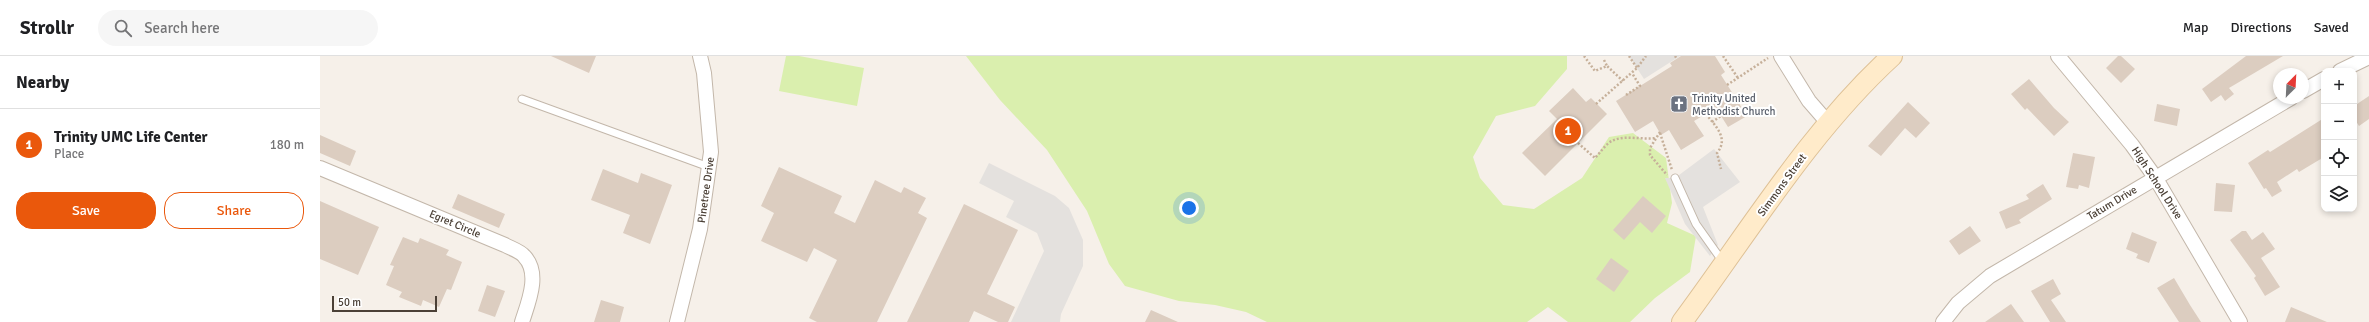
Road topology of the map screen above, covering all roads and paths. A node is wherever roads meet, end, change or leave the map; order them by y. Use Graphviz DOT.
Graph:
graph roads {
  1 [pos="700,56"];
  2 [pos="1584,56"];
  3 [pos="1629,56"];
  4 [pos="1646,56"];
  5 [pos="1723,56"];
  6 [pos="1772,56"];
  7 [pos="1781,56"];
  8 [pos="1892,56"];
  9 [pos="2058,56"];
  10 [pos="2369,57"];
  11 [pos="1604,60"];
  12 [pos="1607,66"];
  13 [pos="1637,68"];
  14 [pos="2346,68"];
  15 [pos="1632,73"];
  16 [pos="1738,78"];
  17 [pos="1623,81"];
  18 [pos="2321,81"];
  19 [pos="1727,85"];
  20 [pos="2309,88"];
  21 [pos="1626,94"];
  22 [pos="522,99"];
  23 [pos="1596,104"];
  24 [pos="2281,104"];
  25 [pos="1706,114"];
  26 [pos="1721,116"];
  27 [pos="1712,122"];
  28 [pos="1829,124"];
  29 [pos="1656,138"];
  30 [pos="1578,143"];
  31 [pos="709,167"];
  32 [pos="320,168"];
  33 [pos="1721,169"];
  34 [pos="2155,177"];
  35 [pos="1675,178"];
  36 [pos="1724,264"];
  37 [pos="522,322"];
  38 [pos="677,322"];
  39 [pos="1682,322"];
  40 [pos="1943,322"];
  41 [pos="2240,322"];
  1 -- 31 [label="street, Pinetree Drive"];
  2 -- 12 [label="path"];
  3 -- 13 [label="path"];
  4 -- 13 [label="path"];
  5 -- 16 [label="path"];
  6 -- 16 [label="path"];
  7 -- 28 [label="street"];
  8 -- 28 [label="street, Simmons Street"];
  9 -- 34 [label="street, High School Drive"];
  10 -- 14 [label="street"];
  11 -- 12 [label="path"];
  12 -- 17 [label="path"];
  13 -- 15 [label="path"];
  15 -- 17 [label="path"];
  15 -- 21 [label="path"];
  16 -- 19 [label="path"];
  17 -- 23 [label="path"];
  18 -- 20 [label="street"];
  22 -- 31 [label="lane"];
  24 -- 34 [label="street, Tatum Drive"];
  25 -- 27 [label="path"];
  26 -- 27 [label="path"];
  27 -- 33 [label="path"];
  28 -- 36 [label="street, Simmons Street"];
  29 -- 30 [label="path"];
  29 -- 35 [label="path"];
  29 -- 35 [label="path"];
  31 -- 38 [label="street, Pinetree Drive"];
  32 -- 37 [label="street, Egret Circle"];
  34 -- 40 [label="street, Tatum Drive"];
  34 -- 41 [label="street, High School Drive"];
  35 -- 36 [label="lane"];
  36 -- 39 [label="street, Simmons Street"];
}
